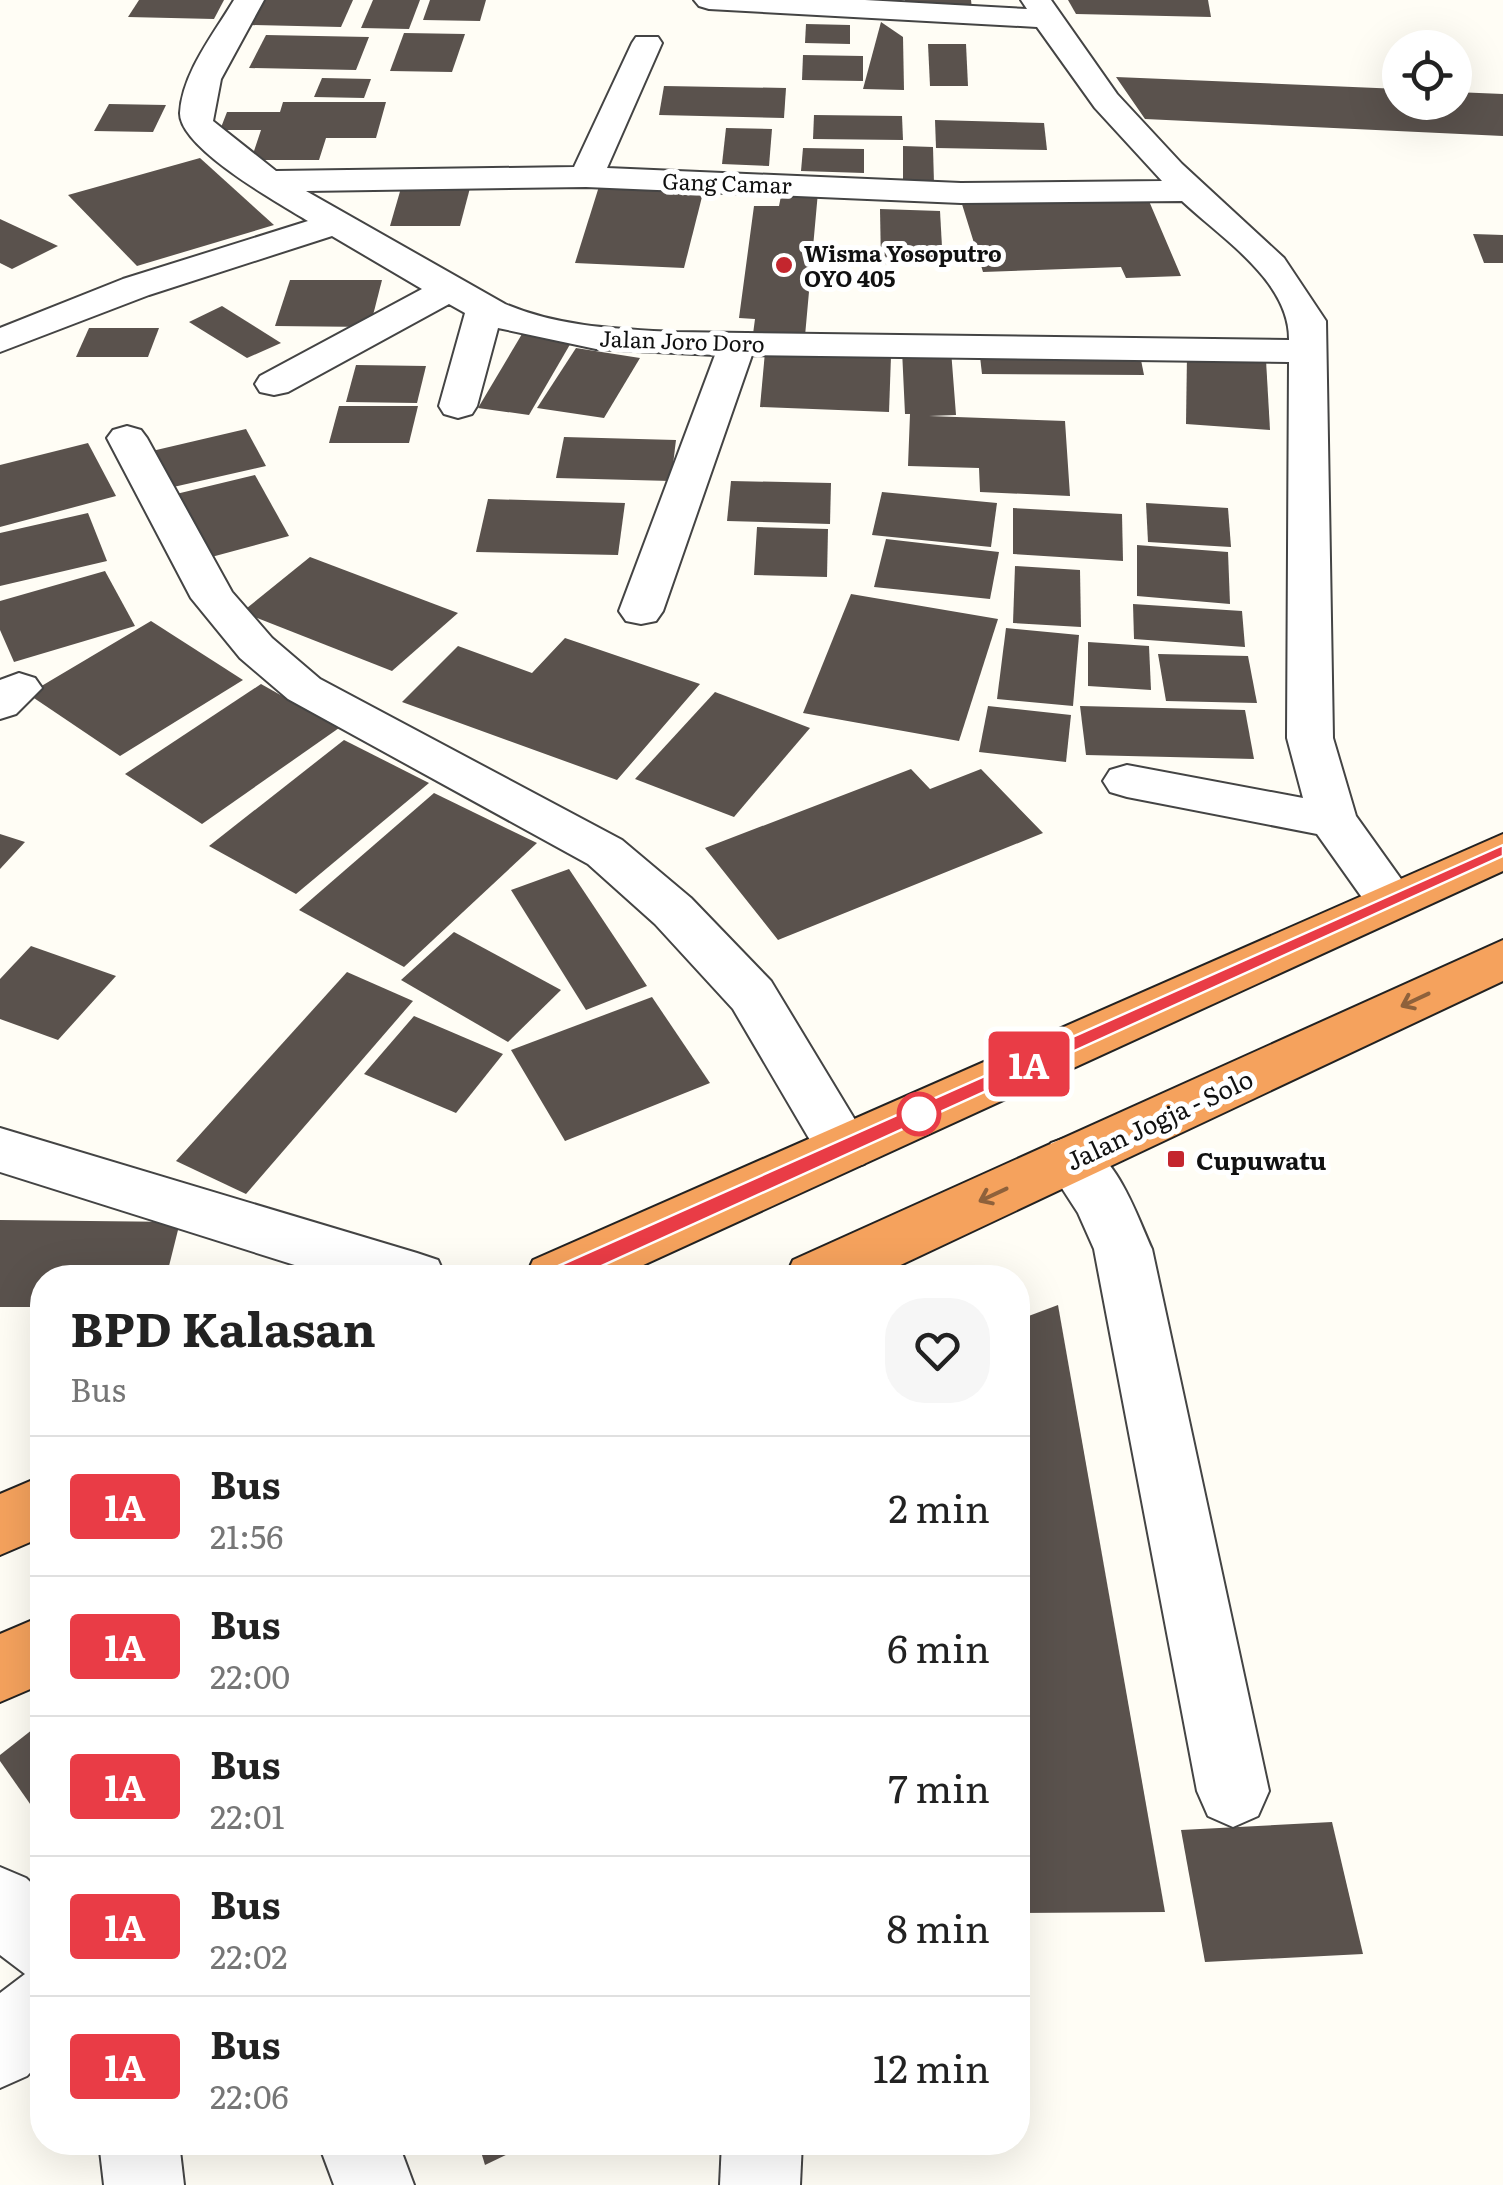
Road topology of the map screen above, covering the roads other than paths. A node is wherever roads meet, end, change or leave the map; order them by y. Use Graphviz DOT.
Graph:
graph roads {
  1 [pos="248,0"];
  2 [pos="710,0"];
  3 [pos="1041,9"];
  4 [pos="647,43"];
  5 [pos="586,176"];
  6 [pos="264,181"];
  7 [pos="1190,192"];
  8 [pos="338,223"];
  9 [pos="451,288"];
  10 [pos="485,308"];
  11 [pos="0,341"];
  12 [pos="738,342"];
  13 [pos="1306,350"];
  14 [pos="274,384"];
  15 [pos="458,406"];
  16 [pos="126,438"];
  17 [pos="640,611"];
  18 [pos="1127,781"];
  19 [pos="1333,820"];
  20 [pos="1503,851"];
  21 [pos="1391,900"];
  22 [pos="1503,958"];
  23 [pos="844,1148"];
  24 [pos="0,1150"];
  25 [pos="1072,1159"];
  26 [pos="375,1265"];
  27 [pos="583,1265"];
  28 [pos="842,1265"];
  29 [pos="30,1512"];
  30 [pos="0,1526"];
  31 [pos="30,1655"];
  32 [pos="0,1669"];
  33 [pos="1233,1791"];
  34 [pos="0,1904"];
  35 [pos="30,1933"];
  36 [pos="30,2018"];
  37 [pos="0,2049"];
  38 [pos="141,2155"];
  39 [pos="363,2155"];
  40 [pos="761,2155"];
  41 [pos="144,2185"];
  42 [pos="374,2185"];
  43 [pos="760,2185"];
  1 -- 6 [label="street, Jalan Joro Doro"];
  2 -- 3 [label="street"];
  3 -- 7 [label="street"];
  4 -- 5 [label="street"];
  5 -- 6 [label="street, Gang Camar"];
  5 -- 7 [label="street, Gang Camar"];
  6 -- 8 [label="street, Jalan Joro Doro"];
  7 -- 13 [label="street"];
  8 -- 9 [label="street, Jalan Joro Doro"];
  8 -- 11 [label="street"];
  9 -- 10 [label="street, Jalan Joro Doro"];
  9 -- 14 [label="street"];
  10 -- 12 [label="street, Jalan Joro Doro"];
  10 -- 15 [label="street"];
  12 -- 13 [label="street, Jalan Joro Doro"];
  12 -- 17 [label="street"];
  13 -- 19 [label="street"];
  16 -- 23 [label="street"];
  18 -- 19 [label="street"];
  19 -- 21 [label="street"];
  20 -- 21 [label="highway"];
  21 -- 23 [label="highway"];
  22 -- 25 [label="highway, Jalan Jogja - Solo, one-way"];
  23 -- 27 [label="highway"];
  24 -- 26 [label="street"];
  25 -- 28 [label="highway, Jalan Jogja - Solo, one-way"];
  25 -- 33 [label="street"];
  29 -- 30 [label="highway"];
  31 -- 32 [label="highway"];
  34 -- 35 [label="street"];
  36 -- 37 [label="street"];
  38 -- 41 [label="street"];
  39 -- 42 [label="street"];
  40 -- 43 [label="street"];
}
